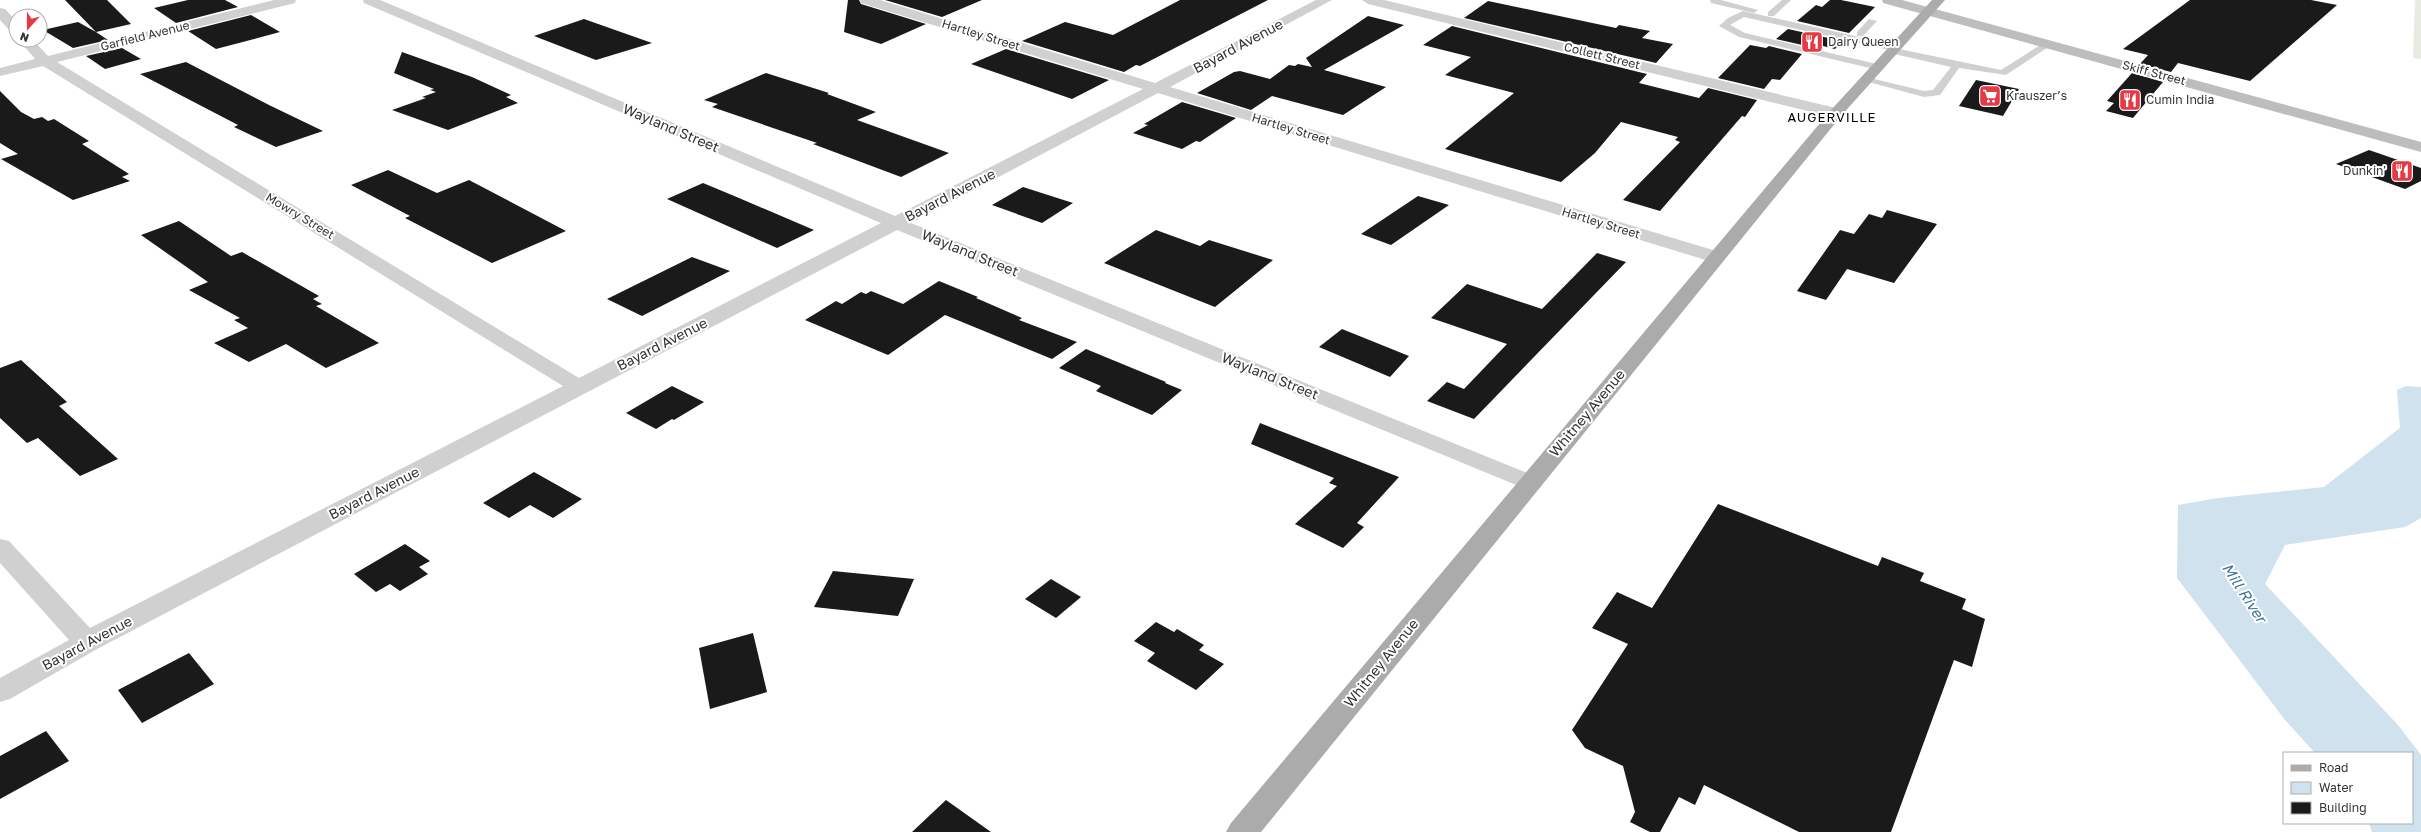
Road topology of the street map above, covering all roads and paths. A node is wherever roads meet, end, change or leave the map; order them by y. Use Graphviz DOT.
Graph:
graph roads {
  1 [pos="290,0"];
  2 [pos="369,0"];
  3 [pos="866,0"];
  4 [pos="1326,0"];
  5 [pos="1368,0"];
  6 [pos="1713,0"];
  7 [pos="1788,0"];
  8 [pos="1888,0"];
  9 [pos="1934,5"];
  10 [pos="0,12"];
  11 [pos="1770,17"];
  12 [pos="8,20"];
  13 [pos="1872,21"];
  14 [pos="1860,34"];
  15 [pos="1750,37"];
  16 [pos="2048,44"];
  17 [pos="1896,47"];
  18 [pos="33,48"];
  19 [pos="45,61"];
  20 [pos="1957,65"];
  21 [pos="0,72"];
  22 [pos="1872,73"];
  23 [pos="1156,89"];
  24 [pos="1836,113"];
  25 [pos="2421,147"];
  26 [pos="896,223"];
  27 [pos="1716,257"];
  28 [pos="579,387"];
  29 [pos="1529,482"];
  30 [pos="0,547"];
  31 [pos="87,642"];
  32 [pos="0,691"];
  33 [pos="1242,832"];
  1 -- 19 [label="street, Garfield Avenue"];
  2 -- 26 [label="street, Wayland Street"];
  3 -- 23 [label="street, Hartley Street"];
  4 -- 23 [label="street, Bayard Avenue"];
  5 -- 24 [label="street, Collett Street"];
  6 -- 11 [label="lane"];
  7 -- 11 [label="lane"];
  8 -- 9 [label="main road, Skiff Street"];
  9 -- 16 [label="main road, Skiff Street"];
  9 -- 17 [label="main road, Whitney Avenue"];
  10 -- 12 [label="street"];
  11 -- 14 [label="lane"];
  11 -- 15 [label="lane"];
  11 -- 15 [label="lane"];
  11 -- 17 [label="lane"];
  13 -- 14 [label="lane"];
  14 -- 17 [label="lane"];
  15 -- 22 [label="lane"];
  16 -- 20 [label="lane"];
  16 -- 25 [label="main road, Skiff Street"];
  17 -- 20 [label="lane"];
  17 -- 22 [label="main road, Whitney Avenue"];
  18 -- 19 [label="street, Mowry Street"];
  19 -- 21 [label="street, Garfield Avenue"];
  19 -- 28 [label="street, Mowry Street"];
  20 -- 22 [label="lane"];
  22 -- 24 [label="main road, Whitney Avenue"];
  23 -- 26 [label="street, Bayard Avenue"];
  23 -- 27 [label="street, Hartley Street"];
  24 -- 27 [label="main road, Whitney Avenue"];
  26 -- 28 [label="street, Bayard Avenue"];
  26 -- 29 [label="street, Wayland Street"];
  27 -- 29 [label="main road, Whitney Avenue"];
  28 -- 31 [label="street, Bayard Avenue"];
  29 -- 33 [label="main road, Whitney Avenue"];
  30 -- 31 [label="street"];
  31 -- 32 [label="street, Bayard Avenue"];
}
